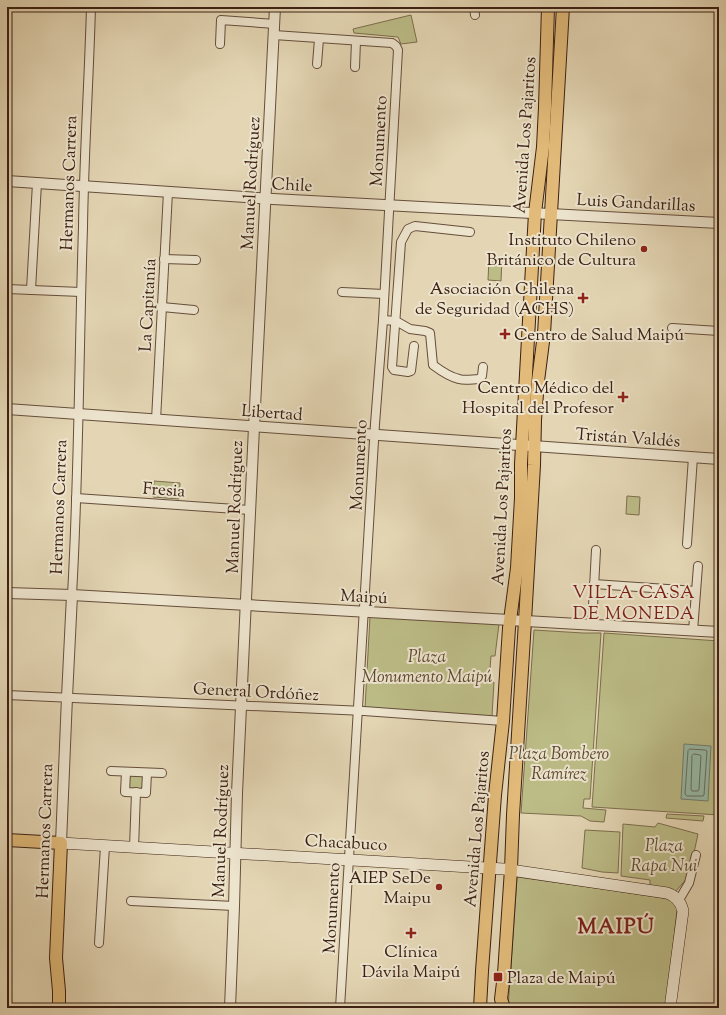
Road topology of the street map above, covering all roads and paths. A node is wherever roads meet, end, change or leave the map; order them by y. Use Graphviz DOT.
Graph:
graph roads {
  1 [pos="91,7"];
  2 [pos="275,7"];
  3 [pos="548,7"];
  4 [pos="563,7"];
  5 [pos="274,29"];
  6 [pos="319,39"];
  7 [pos="356,41"];
  8 [pos="220,44"];
  9 [pos="317,64"];
  10 [pos="355,67"];
  11 [pos="7,181"];
  12 [pos="37,183"];
  13 [pos="84,186"];
  14 [pos="168,192"];
  15 [pos="265,198"];
  16 [pos="389,205"];
  17 [pos="535,213"];
  18 [pos="551,214"];
  19 [pos="719,223"];
  20 [pos="470,232"];
  21 [pos="164,259"];
  22 [pos="196,260"];
  23 [pos="7,289"];
  24 [pos="31,290"];
  25 [pos="81,292"];
  26 [pos="342,292"];
  27 [pos="384,294"];
  28 [pos="162,308"];
  29 [pos="194,310"];
  30 [pos="382,320"];
  31 [pos="396,321"];
  32 [pos="672,328"];
  33 [pos="719,331"];
  34 [pos="414,346"];
  35 [pos="483,367"];
  36 [pos="7,409"];
  37 [pos="78,414"];
  38 [pos="156,420"];
  39 [pos="254,427"];
  40 [pos="375,435"];
  41 [pos="528,446"];
  42 [pos="692,458"];
  43 [pos="719,459"];
  44 [pos="76,498"];
  45 [pos="250,510"];
  46 [pos="687,544"];
  47 [pos="596,550"];
  48 [pos="698,566"];
  49 [pos="594,584"];
  50 [pos="696,591"];
  51 [pos="7,593"];
  52 [pos="72,596"];
  53 [pos="246,605"];
  54 [pos="364,612"];
  55 [pos="510,620"];
  56 [pos="525,621"];
  57 [pos="592,625"];
  58 [pos="693,631"];
  59 [pos="719,632"];
  60 [pos="7,695"];
  61 [pos="67,698"];
  62 [pos="242,706"];
  63 [pos="358,711"];
  64 [pos="503,721"];
  65 [pos="111,771"];
  66 [pos="126,772"];
  67 [pos="147,772"];
  68 [pos="162,773"];
  69 [pos="136,792"];
  70 [pos="7,840"];
  71 [pos="61,843"];
  72 [pos="105,846"];
  73 [pos="134,848"];
  74 [pos="236,853"];
  75 [pos="696,855"];
  76 [pos="349,859"];
  77 [pos="489,868"];
  78 [pos="511,869"];
  79 [pos="679,900"];
  80 [pos="131,901"];
  81 [pos="234,906"];
  82 [pos="99,943"];
  83 [pos="501,1005"];
  84 [pos="59,1008"];
  85 [pos="230,1008"];
  86 [pos="340,1008"];
  87 [pos="480,1008"];
  88 [pos="670,1008"];
  1 -- 13 [label="street, Hermanos Carrera"];
  2 -- 5 [label="street, Manuel Rodríguez"];
  3 -- 17 [label="main road, Avenida Los Pajaritos"];
  4 -- 18 [label="main road, Avenida Los Pajaritos"];
  5 -- 6 [label="street, Monumento"];
  5 -- 8 [label="street, Monumento"];
  5 -- 15 [label="street, Manuel Rodríguez"];
  6 -- 7 [label="street, Monumento"];
  6 -- 9 [label="street"];
  7 -- 10 [label="street"];
  7 -- 16 [label="street, Monumento"];
  11 -- 12 [label="street, Chile"];
  12 -- 13 [label="street, Chile"];
  12 -- 24 [label="street"];
  13 -- 14 [label="street, Chile"];
  13 -- 25 [label="street, Hermanos Carrera"];
  14 -- 15 [label="street, Chile"];
  14 -- 21 [label="street, La Capitanía"];
  15 -- 16 [label="street, Chile"];
  15 -- 39 [label="street, Manuel Rodríguez"];
  16 -- 17 [label="street, Chile"];
  16 -- 27 [label="street, Monumento"];
  17 -- 18 [label="street, Chile"];
  17 -- 41 [label="main road, Avenida Los Pajaritos"];
  18 -- 19 [label="street, Luis Gandarillas"];
  18 -- 41 [label="main road, Avenida Los Pajaritos"];
  20 -- 31 [label="street"];
  21 -- 22 [label="street"];
  21 -- 28 [label="street, La Capitanía"];
  23 -- 24 [label="street"];
  24 -- 25 [label="street"];
  25 -- 37 [label="street, Hermanos Carrera"];
  26 -- 27 [label="street"];
  27 -- 30 [label="street, Monumento"];
  28 -- 29 [label="street"];
  28 -- 38 [label="street, La Capitanía"];
  30 -- 31 [label="street"];
  30 -- 40 [label="street, Monumento"];
  31 -- 34 [label="street"];
  31 -- 35 [label="street"];
  32 -- 33 [label="street"];
  36 -- 37 [label="street, Libertad"];
  37 -- 38 [label="street, Libertad"];
  37 -- 44 [label="street, Hermanos Carrera"];
  38 -- 39 [label="street, Libertad"];
  39 -- 40 [label="street, Libertad"];
  39 -- 45 [label="street, Manuel Rodríguez"];
  40 -- 41 [label="street, Libertad"];
  40 -- 54 [label="street, Monumento"];
  41 -- 42 [label="street, Tristán Valdés"];
  41 -- 55 [label="main road, Avenida Los Pajaritos"];
  41 -- 56 [label="main road, Avenida Los Pajaritos"];
  42 -- 43 [label="street, Tristán Valdés"];
  42 -- 46 [label="street"];
  44 -- 45 [label="street, Fresia"];
  44 -- 52 [label="street, Hermanos Carrera"];
  45 -- 53 [label="street, Manuel Rodríguez"];
  47 -- 49 [label="street"];
  48 -- 50 [label="street"];
  49 -- 50 [label="street"];
  49 -- 57 [label="street"];
  50 -- 58 [label="street"];
  51 -- 52 [label="street, Maipú"];
  52 -- 53 [label="street, Maipú"];
  52 -- 61 [label="street, Hermanos Carrera"];
  53 -- 54 [label="street, Maipú"];
  53 -- 62 [label="street, Manuel Rodríguez"];
  54 -- 55 [label="street, Maipú"];
  54 -- 63 [label="street, Monumento"];
  55 -- 56 [label="street, Maipú"];
  55 -- 64 [label="main road, Avenida Los Pajaritos"];
  56 -- 57 [label="street, Maipú"];
  56 -- 78 [label="main road, Avenida Los Pajaritos"];
  57 -- 58 [label="street, Maipú"];
  58 -- 59 [label="street, Maipú"];
  60 -- 61 [label="street, General Ordóñez"];
  61 -- 62 [label="street, General Ordóñez"];
  61 -- 71 [label="street, Hermanos Carrera"];
  62 -- 63 [label="street, General Ordóñez"];
  62 -- 74 [label="street, Manuel Rodríguez"];
  63 -- 64 [label="street, General Ordóñez"];
  63 -- 76 [label="street, Monumento"];
  64 -- 77 [label="main road, Avenida Los Pajaritos"];
  65 -- 66 [label="street"];
  66 -- 67 [label="street"];
  66 -- 69 [label="street"];
  67 -- 68 [label="street"];
  67 -- 69 [label="street"];
  69 -- 73 [label="street"];
  70 -- 71 [label="main road, Chacabuco"];
  71 -- 72 [label="main road, Chacabuco"];
  71 -- 84 [label="main road, Hermanos Carrera"];
  72 -- 73 [label="main road, Chacabuco"];
  72 -- 82 [label="street"];
  73 -- 74 [label="main road, Chacabuco"];
  74 -- 76 [label="main road, Chacabuco"];
  74 -- 81 [label="street, Manuel Rodríguez"];
  75 -- 79 [label="street"];
  76 -- 77 [label="main road, Chacabuco"];
  76 -- 86 [label="street, Monumento"];
  77 -- 78 [label="main road, Chacabuco"];
  77 -- 87 [label="main road, Avenida Los Pajaritos"];
  78 -- 79 [label="main road, Chacabuco"];
  78 -- 83 [label="main road, Avenida Los Pajaritos"];
  79 -- 88 [label="main road"];
  80 -- 81 [label="street"];
  81 -- 85 [label="street, Manuel Rodríguez"];
}
